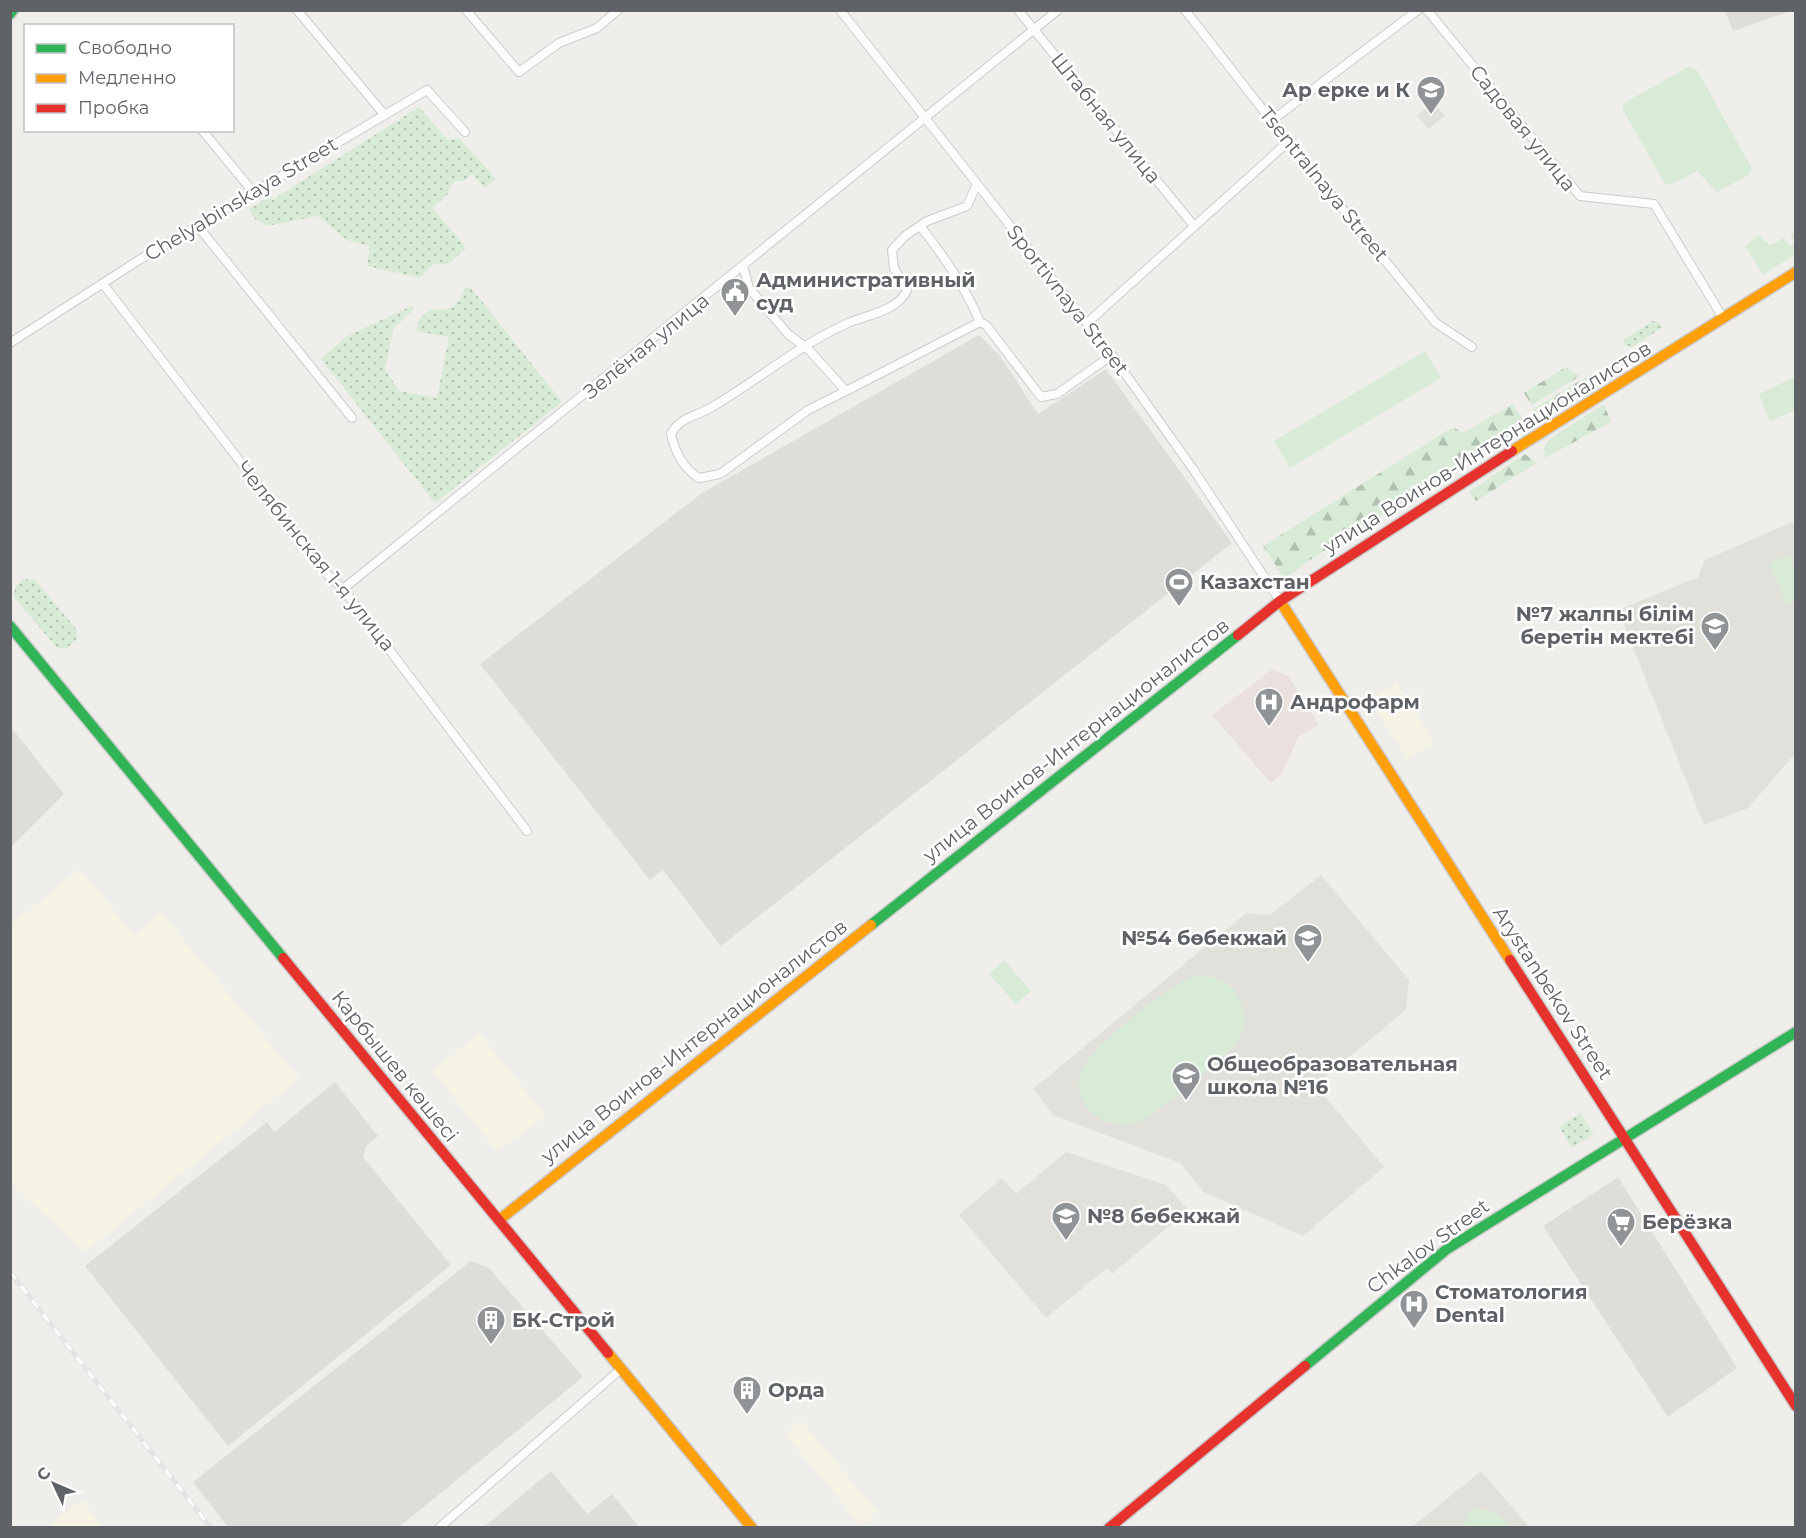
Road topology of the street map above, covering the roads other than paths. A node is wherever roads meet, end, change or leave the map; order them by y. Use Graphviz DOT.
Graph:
graph roads {
  1 [pos="297,10"];
  2 [pos="466,10"];
  3 [pos="618,10"];
  4 [pos="840,10"];
  5 [pos="1018,10"];
  6 [pos="1058,10"];
  7 [pos="1185,10"];
  8 [pos="1418,10"];
  9 [pos="1427,10"];
  10 [pos="1034,30"];
  11 [pos="383,113"];
  12 [pos="925,118"];
  13 [pos="1271,121"];
  14 [pos="203,132"];
  15 [pos="465,132"];
  16 [pos="1288,142"];
  17 [pos="977,184"];
  18 [pos="253,192"];
  19 [pos="197,225"];
  20 [pos="920,226"];
  21 [pos="1194,226"];
  22 [pos="743,266"];
  23 [pos="1796,272"];
  24 [pos="103,284"];
  25 [pos="1723,318"];
  26 [pos="980,322"];
  27 [pos="1087,322"];
  28 [pos="10,343"];
  29 [pos="801,346"];
  30 [pos="1472,347"];
  31 [pos="1112,355"];
  32 [pos="846,391"];
  33 [pos="352,418"];
  34 [pos="343,589"];
  35 [pos="1281,600"];
  36 [pos="10,626"];
  37 [pos="528,831"];
  38 [pos="1796,1032"];
  39 [pos="1625,1137"];
  40 [pos="499,1220"];
  41 [pos="621,1369"];
  42 [pos="1796,1406"];
  43 [pos="439,1527"];
  44 [pos="752,1527"];
  45 [pos="1109,1527"];
  1 -- 11 [label="street"];
  2 -- 3 [label="street"];
  4 -- 12 [label="street, Sportivnaya Street"];
  5 -- 10 [label="street, Штабная улица"];
  6 -- 10 [label="street, Зелёная улица"];
  7 -- 13 [label="street, Tsentralnaya Street"];
  8 -- 13 [label="street"];
  9 -- 25 [label="street, Садовая улица"];
  10 -- 12 [label="street, Зелёная улица"];
  10 -- 21 [label="street, Штабная улица"];
  11 -- 15 [label="street, Chelyabinskaya Street"];
  11 -- 18 [label="street, Chelyabinskaya Street"];
  12 -- 17 [label="street, Sportivnaya Street"];
  12 -- 22 [label="street, Зелёная улица"];
  13 -- 16 [label="street, Tsentralnaya Street"];
  14 -- 18 [label="street"];
  16 -- 21 [label="street"];
  16 -- 30 [label="street, Tsentralnaya Street"];
  17 -- 20 [label="street"];
  17 -- 27 [label="street, Sportivnaya Street"];
  18 -- 19 [label="street, Chelyabinskaya Street"];
  19 -- 24 [label="street, Chelyabinskaya Street"];
  19 -- 33 [label="street"];
  20 -- 26 [label="street"];
  20 -- 29 [label="street"];
  21 -- 27 [label="street"];
  22 -- 29 [label="street"];
  22 -- 34 [label="street, Зелёная улица"];
  23 -- 25 [label="street, улица Воинов-Интернационалистов"];
  24 -- 28 [label="street, Chelyabinskaya Street"];
  24 -- 34 [label="street, Челябинская 1-я улица"];
  25 -- 35 [label="street, улица Воинов-Интернационалистов"];
  26 -- 31 [label="street"];
  26 -- 32 [label="street"];
  27 -- 31 [label="street, Sportivnaya Street"];
  29 -- 32 [label="street"];
  29 -- 32 [label="street"];
  31 -- 35 [label="street, Sportivnaya Street"];
  34 -- 37 [label="street, Челябинская 1-я улица"];
  35 -- 39 [label="street, Arystanbekov Street"];
  35 -- 40 [label="street, улица Воинов-Интернационалистов"];
  36 -- 40 [label="street, Карбышев көшесі"];
  38 -- 39 [label="street, Chkalov Street"];
  39 -- 42 [label="street, Arystanbekov Street"];
  39 -- 45 [label="street, Chkalov Street"];
  40 -- 41 [label="street, Карбышев көшесі"];
  41 -- 43 [label="street"];
  41 -- 44 [label="street, Карбышев көшесі"];
}
